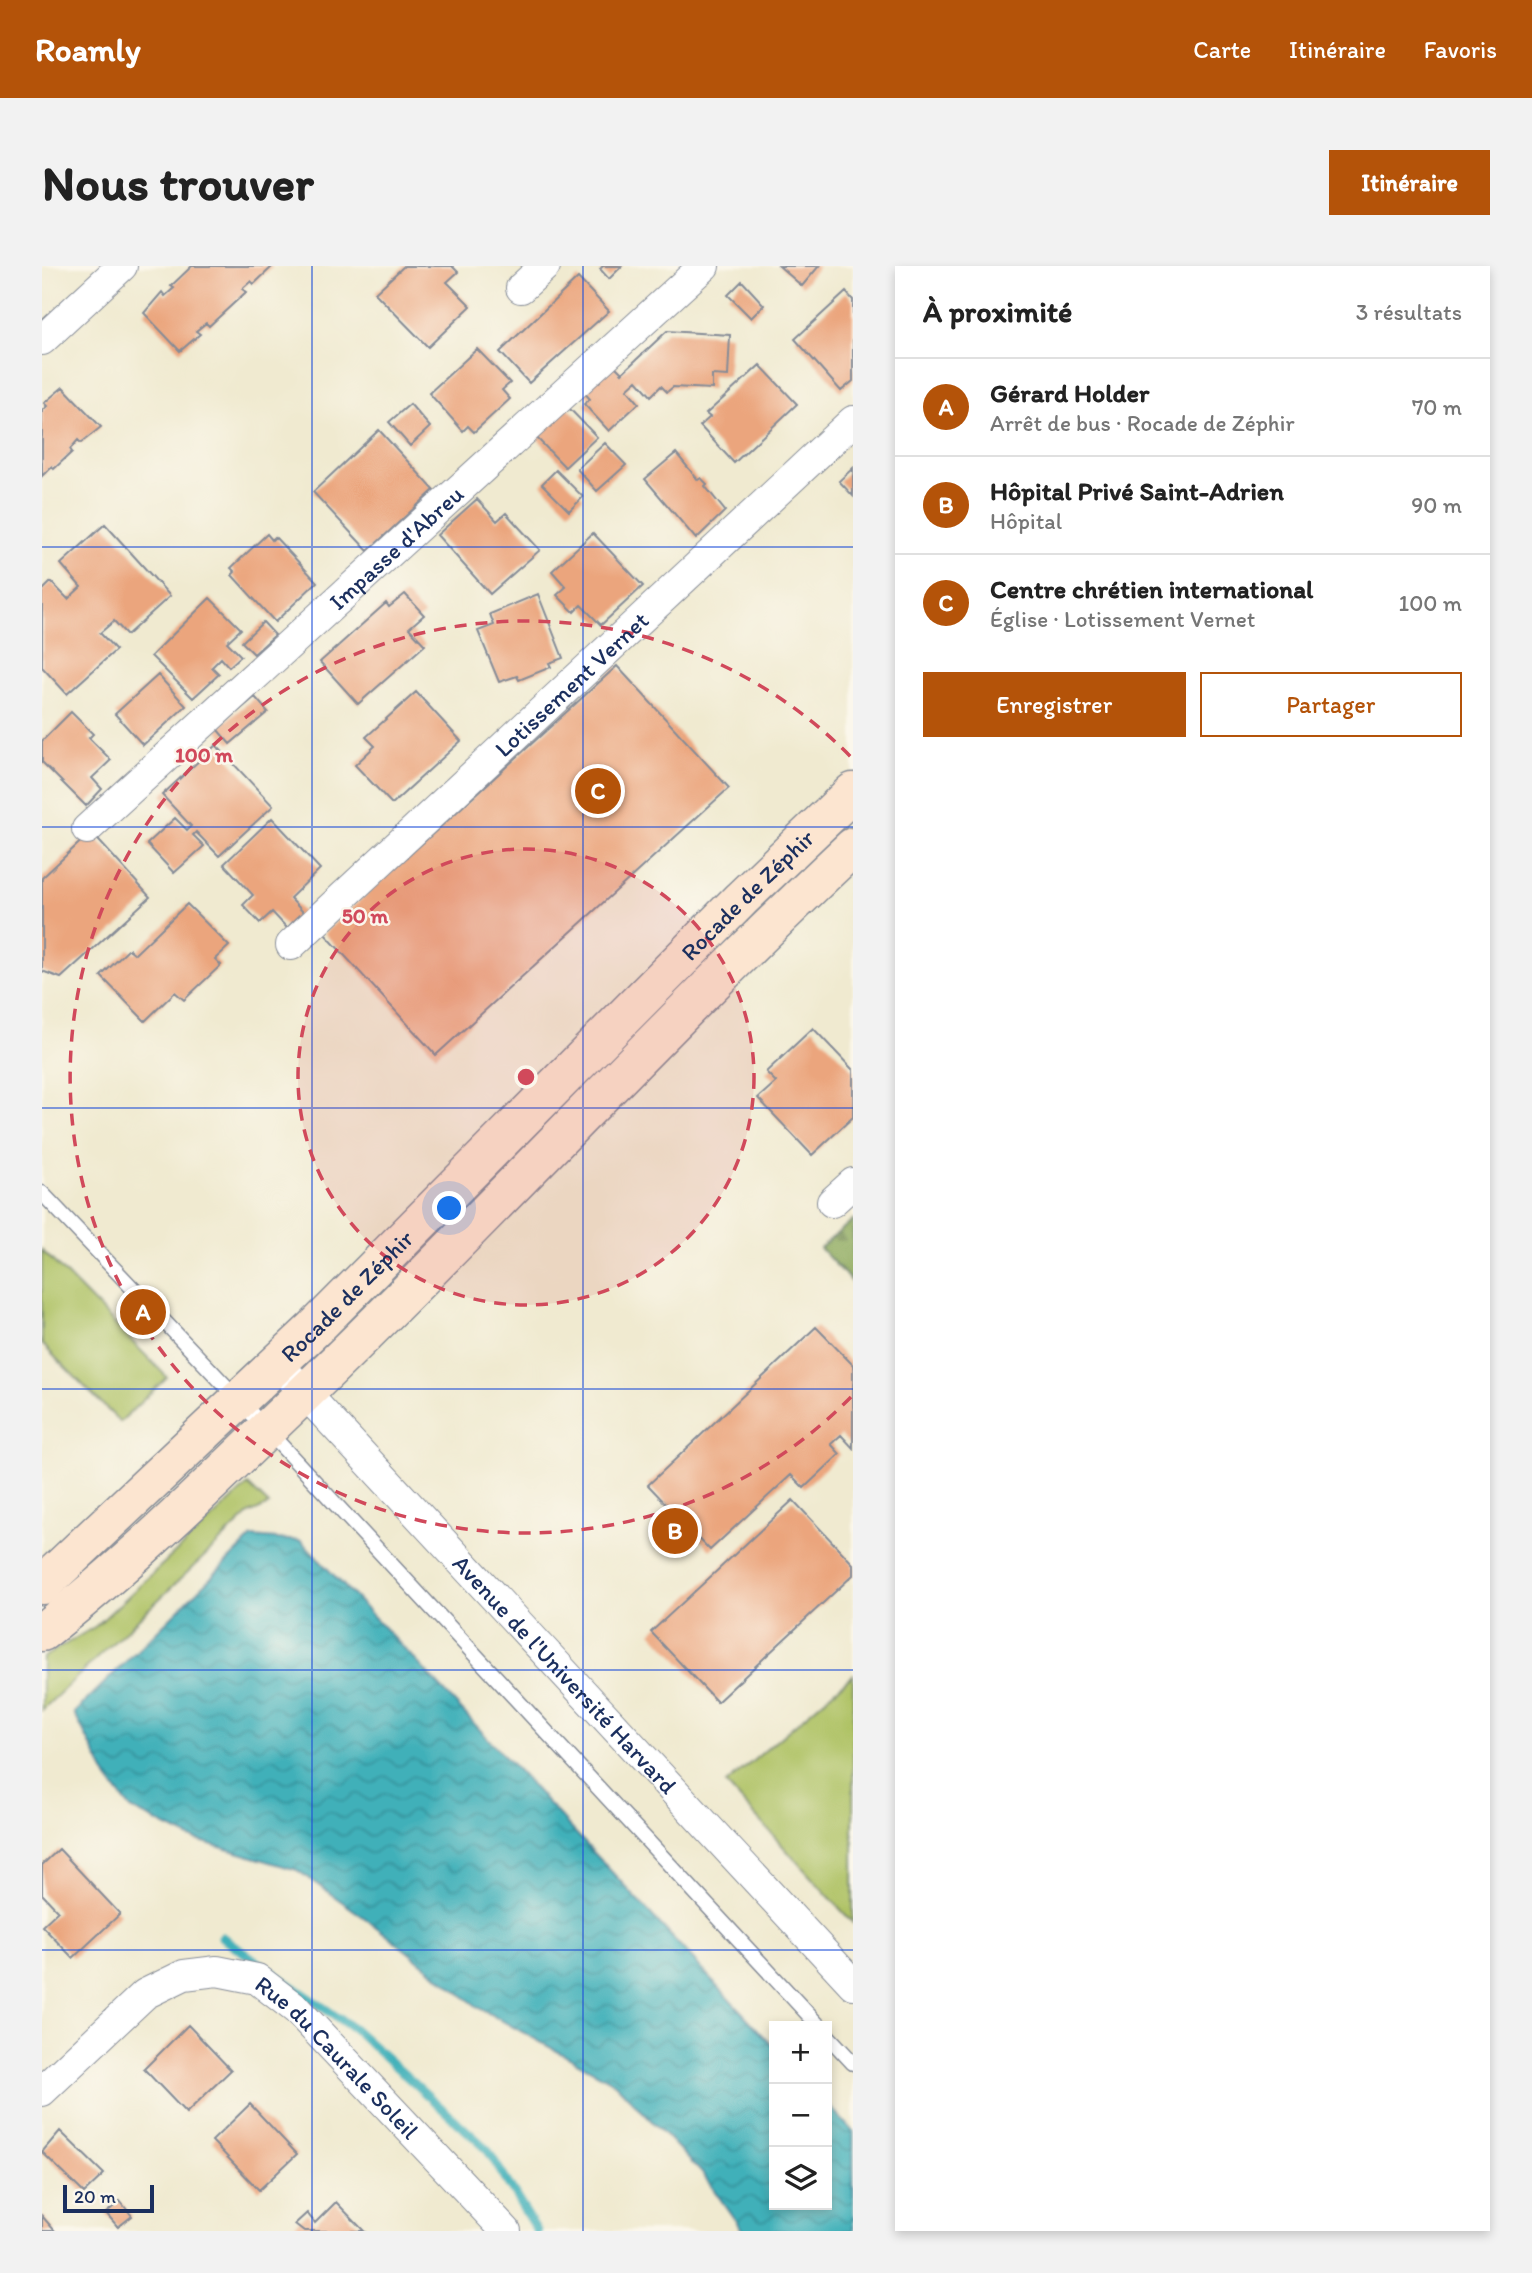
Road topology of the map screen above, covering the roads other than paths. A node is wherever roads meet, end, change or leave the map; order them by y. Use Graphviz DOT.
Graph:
graph roads {
  1 [pos="122,266"];
  2 [pos="545,266"];
  3 [pos="704,266"];
  4 [pos="522,288"];
  5 [pos="42,340"];
  6 [pos="853,421"];
  7 [pos="853,792"];
  8 [pos="87,829"];
  9 [pos="853,847"];
  10 [pos="291,945"];
  11 [pos="42,1193"];
  12 [pos="277,1363"];
  13 [pos="305,1393"];
  14 [pos="239,1400"];
  15 [pos="267,1430"];
  16 [pos="42,1585"];
  17 [pos="42,1632"];
  18 [pos="853,1984"];
  19 [pos="814,2021"];
  20 [pos="832,2040"];
  21 [pos="853,2063"];
  22 [pos="42,2091"];
  23 [pos="506,2231"];
  1 -- 5 [label="street"];
  2 -- 4 [label="street"];
  3 -- 8 [label="street, Impasse d'Abreu"];
  6 -- 10 [label="street, Lotissement Vernet"];
  7 -- 12 [label="main road, Rocade de Zéphir"];
  9 -- 13 [label="main road, Rocade de Zéphir"];
  11 -- 14 [label="lane"];
  12 -- 13 [label="street, Avenue de l'Université Harvard"];
  12 -- 14 [label="main road, Rocade de Zéphir"];
  13 -- 15 [label="main road, Rocade de Zéphir"];
  13 -- 18 [label="street, Avenue de l'Université Harvard"];
  14 -- 15 [label="lane"];
  14 -- 16 [label="main road, Rocade de Zéphir"];
  15 -- 17 [label="main road, Rocade de Zéphir"];
  15 -- 19 [label="lane"];
  20 -- 21 [label="lane"];
  22 -- 23 [label="street, Rue du Caurale Soleil"];
}
